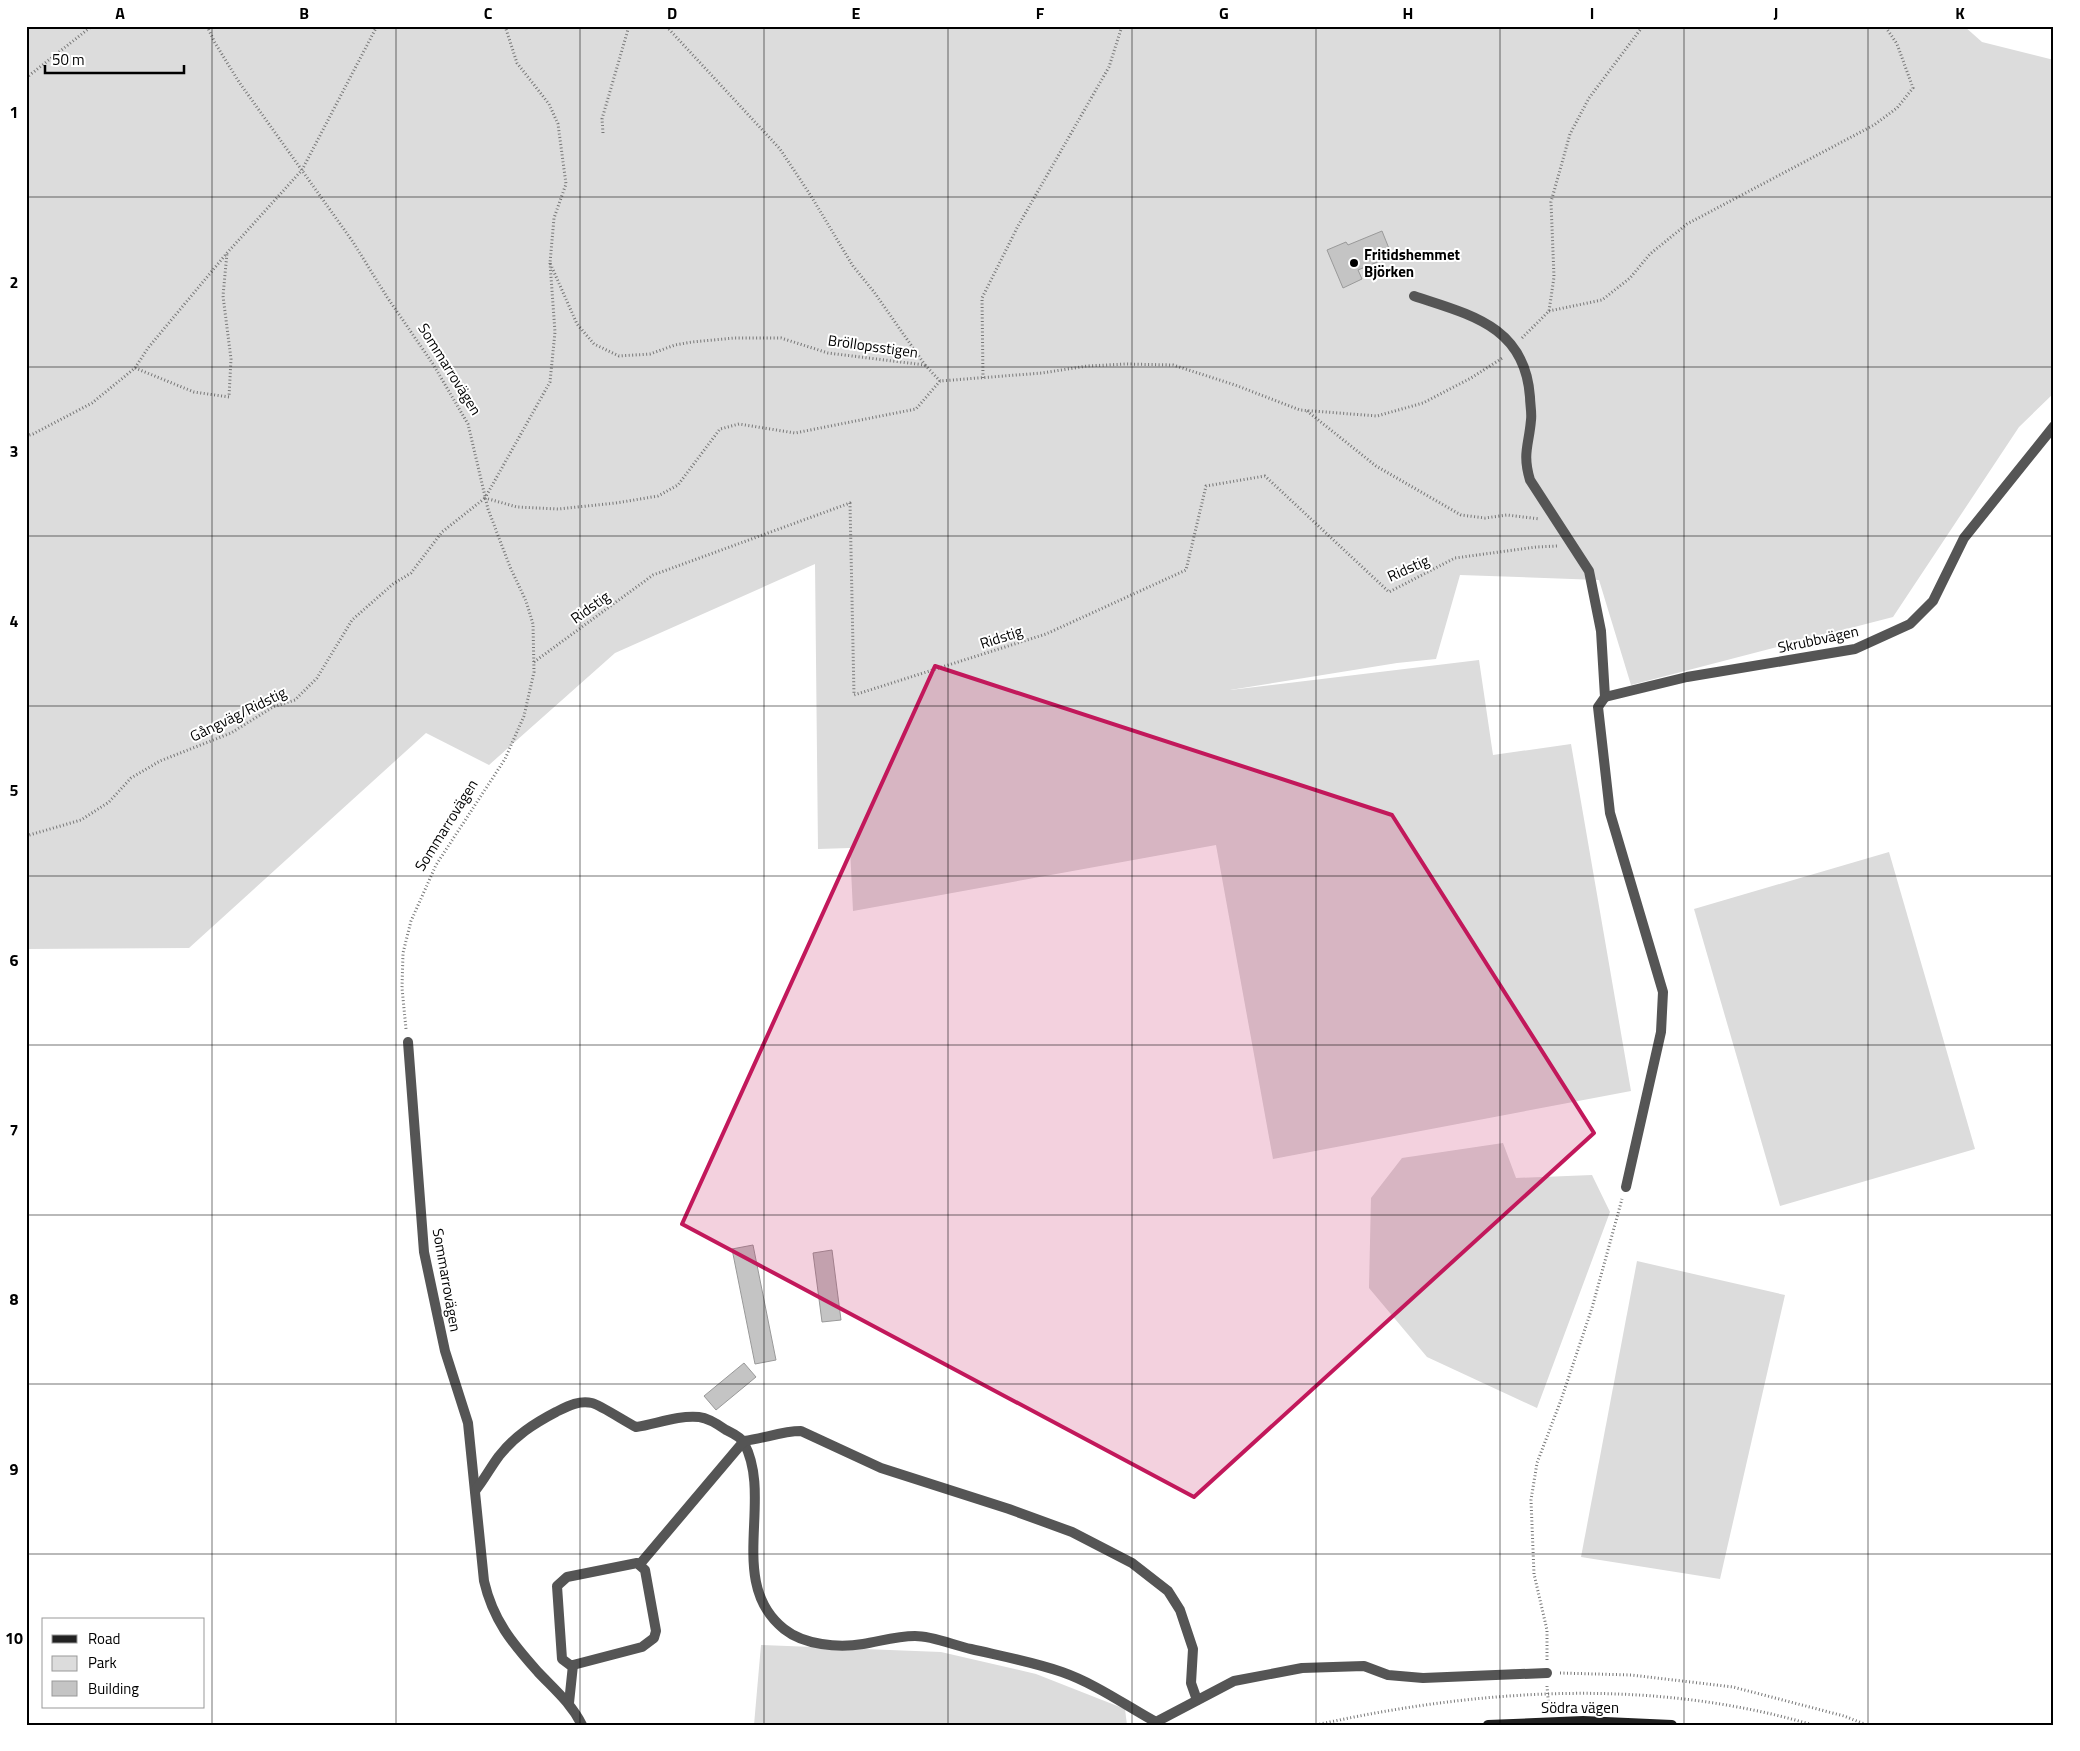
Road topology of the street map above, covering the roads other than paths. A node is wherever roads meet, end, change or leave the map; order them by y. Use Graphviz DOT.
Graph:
graph roads {
  1 [pos="1414,296"];
  2 [pos="2054,426"];
  3 [pos="1604,697"];
  4 [pos="408,1042"];
  5 [pos="1626,1187"];
  6 [pos="744,1441"];
  7 [pos="474,1491"];
  8 [pos="640,1564"];
  9 [pos="573,1665"];
  10 [pos="1547,1673"];
  11 [pos="1197,1700"];
  12 [pos="569,1702"];
  13 [pos="582,1725"];
  14 [pos="1488,1725"];
  15 [pos="1672,1725"];
  1 -- 3 [label="street"];
  2 -- 3 [label="street, Skrubbvägen"];
  3 -- 5 [label="street"];
  4 -- 7 [label="street, Sommarrovägen"];
  6 -- 7 [label="street"];
  6 -- 8 [label="street"];
  6 -- 11 [label="street"];
  6 -- 11 [label="street"];
  7 -- 12 [label="street, Sommarrovägen"];
  8 -- 9 [label="street"];
  8 -- 9 [label="street"];
  9 -- 12 [label="street"];
  10 -- 11 [label="street"];
  12 -- 13 [label="street, Sommarrovägen"];
  14 -- 15 [label="main road, Södra vägen"];
}
